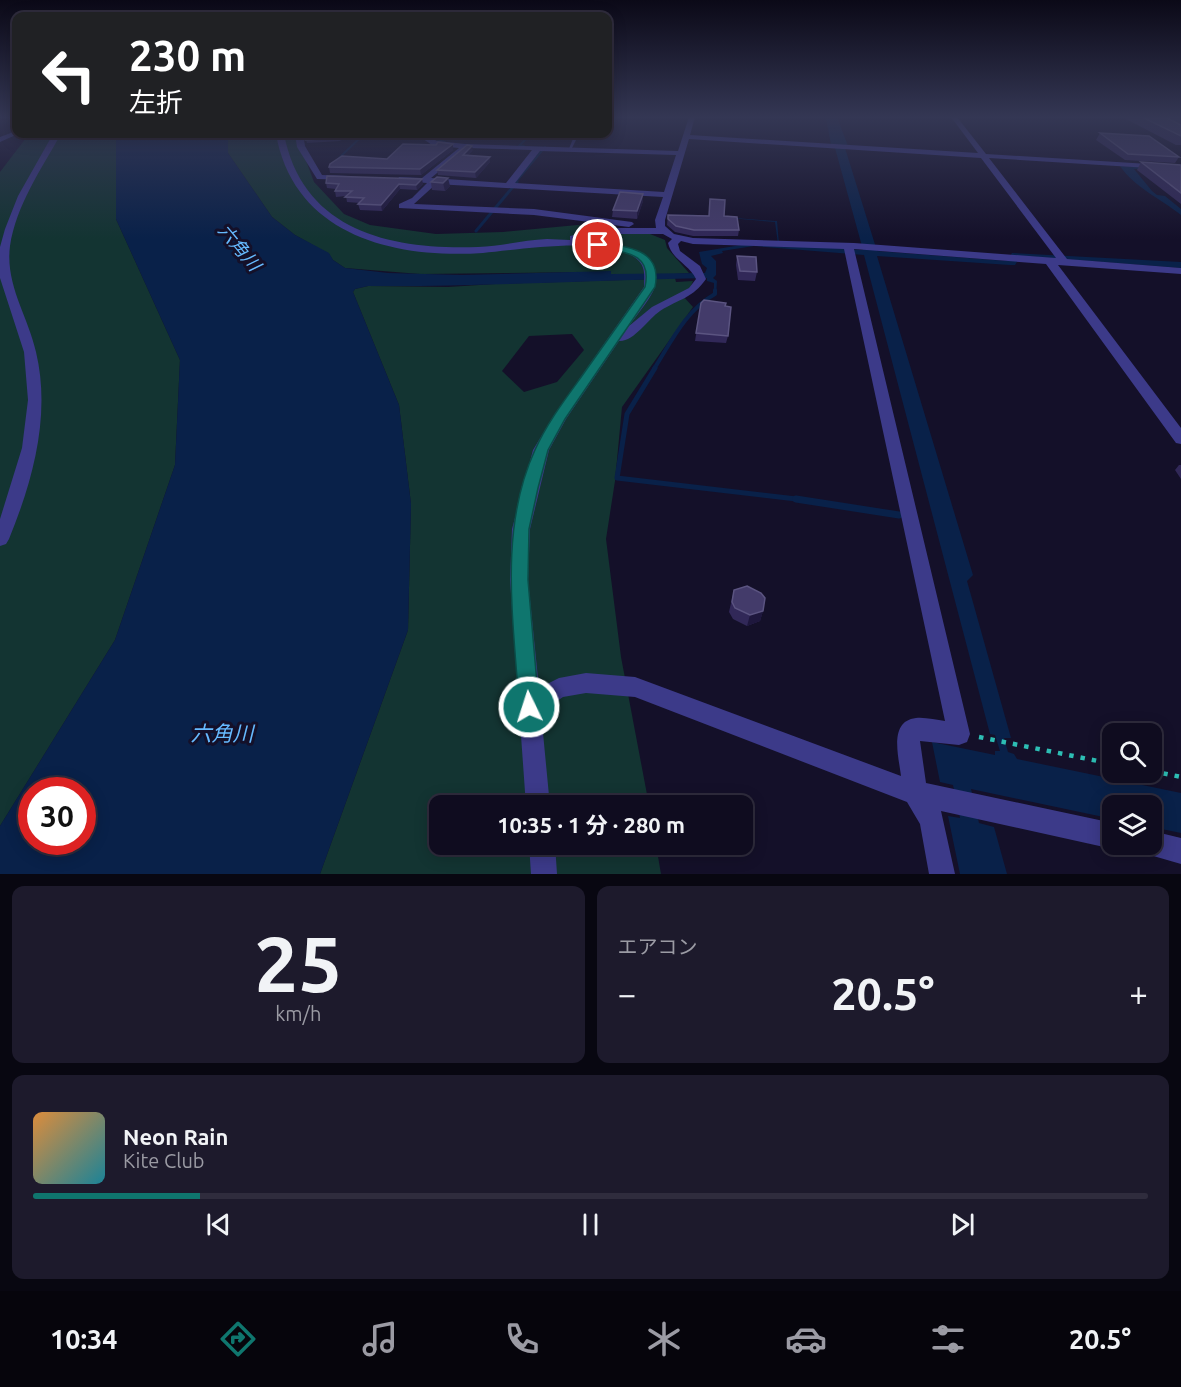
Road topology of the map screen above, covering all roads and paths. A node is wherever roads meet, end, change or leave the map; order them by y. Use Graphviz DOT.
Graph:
graph roads {
  1 [pos="44,158"];
  2 [pos="287,158"];
  3 [pos="308,158"];
  4 [pos="451,158"];
  5 [pos="535,158"];
  6 [pos="678,158"];
  7 [pos="983,158"];
  8 [pos="1012,158"];
  9 [pos="1181,168"];
  10 [pos="355,178"];
  11 [pos="390,179"];
  12 [pos="425,179"];
  13 [pos="435,180"];
  14 [pos="512,185"];
  15 [pos="666,195"];
  16 [pos="662,229"];
  17 [pos="679,237"];
  18 [pos="539,244"];
  19 [pos="851,249"];
  20 [pos="1059,260"];
  21 [pos="1181,272"];
  22 [pos="609,350"];
  23 [pos="1181,440"];
  24 [pos="0,539"];
  25 [pos="529,707"];
  26 [pos="992,740"];
  27 [pos="1102,762"];
  28 [pos="1162,773"];
  29 [pos="1181,777"];
  30 [pos="915,793"];
  31 [pos="537,795"];
  32 [pos="1102,834"];
  33 [pos="1162,846"];
  34 [pos="1181,851"];
  35 [pos="543,855"];
  36 [pos="544,874"];
  37 [pos="942,874"];
  1 -- 24 [label="street"];
  2 -- 18 [label="street"];
  3 -- 10 [label="street"];
  4 -- 12 [label="street"];
  5 -- 14 [label="street"];
  6 -- 15 [label="street"];
  7 -- 20 [label="street"];
  8 -- 9 [label="street"];
  11 -- 12 [label="street"];
  12 -- 13 [label="street"];
  13 -- 14 [label="street"];
  13 -- 16 [label="street"];
  14 -- 15 [label="street"];
  15 -- 16 [label="street"];
  16 -- 17 [label="street"];
  16 -- 18 [label="street"];
  17 -- 19 [label="street"];
  17 -- 22 [label="street"];
  18 -- 22 [label="street"];
  19 -- 20 [label="street"];
  19 -- 30 [label="street"];
  20 -- 21 [label="street"];
  20 -- 23 [label="street"];
  22 -- 25 [label="street"];
  25 -- 30 [label="street"];
  25 -- 31 [label="street"];
  26 -- 27 [label="path"];
  28 -- 29 [label="path"];
  30 -- 32 [label="street"];
  30 -- 37 [label="street"];
  33 -- 34 [label="street"];
  35 -- 36 [label="street"];
}
